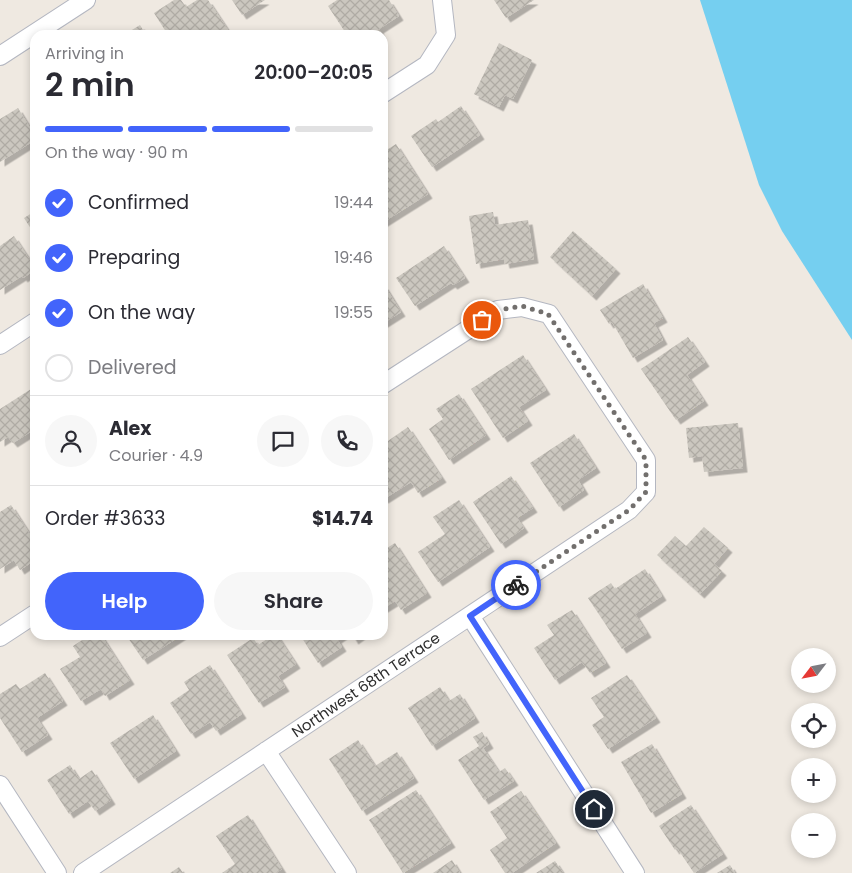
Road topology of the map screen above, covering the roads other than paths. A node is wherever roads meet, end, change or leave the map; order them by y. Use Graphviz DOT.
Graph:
graph roads {
  1 [pos="86,0"];
  2 [pos="442,0"];
  3 [pos="40,30"];
  4 [pos="30,36"];
  5 [pos="0,56"];
  6 [pos="388,90"];
  7 [pos="30,325"];
  8 [pos="0,345"];
  9 [pos="388,381"];
  10 [pos="470,616"];
  11 [pos="30,617"];
  12 [pos="0,636"];
  13 [pos="266,751"];
  14 [pos="0,785"];
  15 [pos="57,873"];
  16 [pos="83,873"];
  17 [pos="347,873"];
  18 [pos="635,873"];
  1 -- 3 [label="street"];
  2 -- 6 [label="street"];
  4 -- 5 [label="street"];
  7 -- 8 [label="street"];
  9 -- 10 [label="street, Northwest 68th Terrace"];
  10 -- 13 [label="street, Northwest 68th Terrace"];
  10 -- 18 [label="street"];
  11 -- 12 [label="street"];
  13 -- 16 [label="street, Northwest 68th Terrace"];
  13 -- 17 [label="street"];
  14 -- 15 [label="street"];
}
